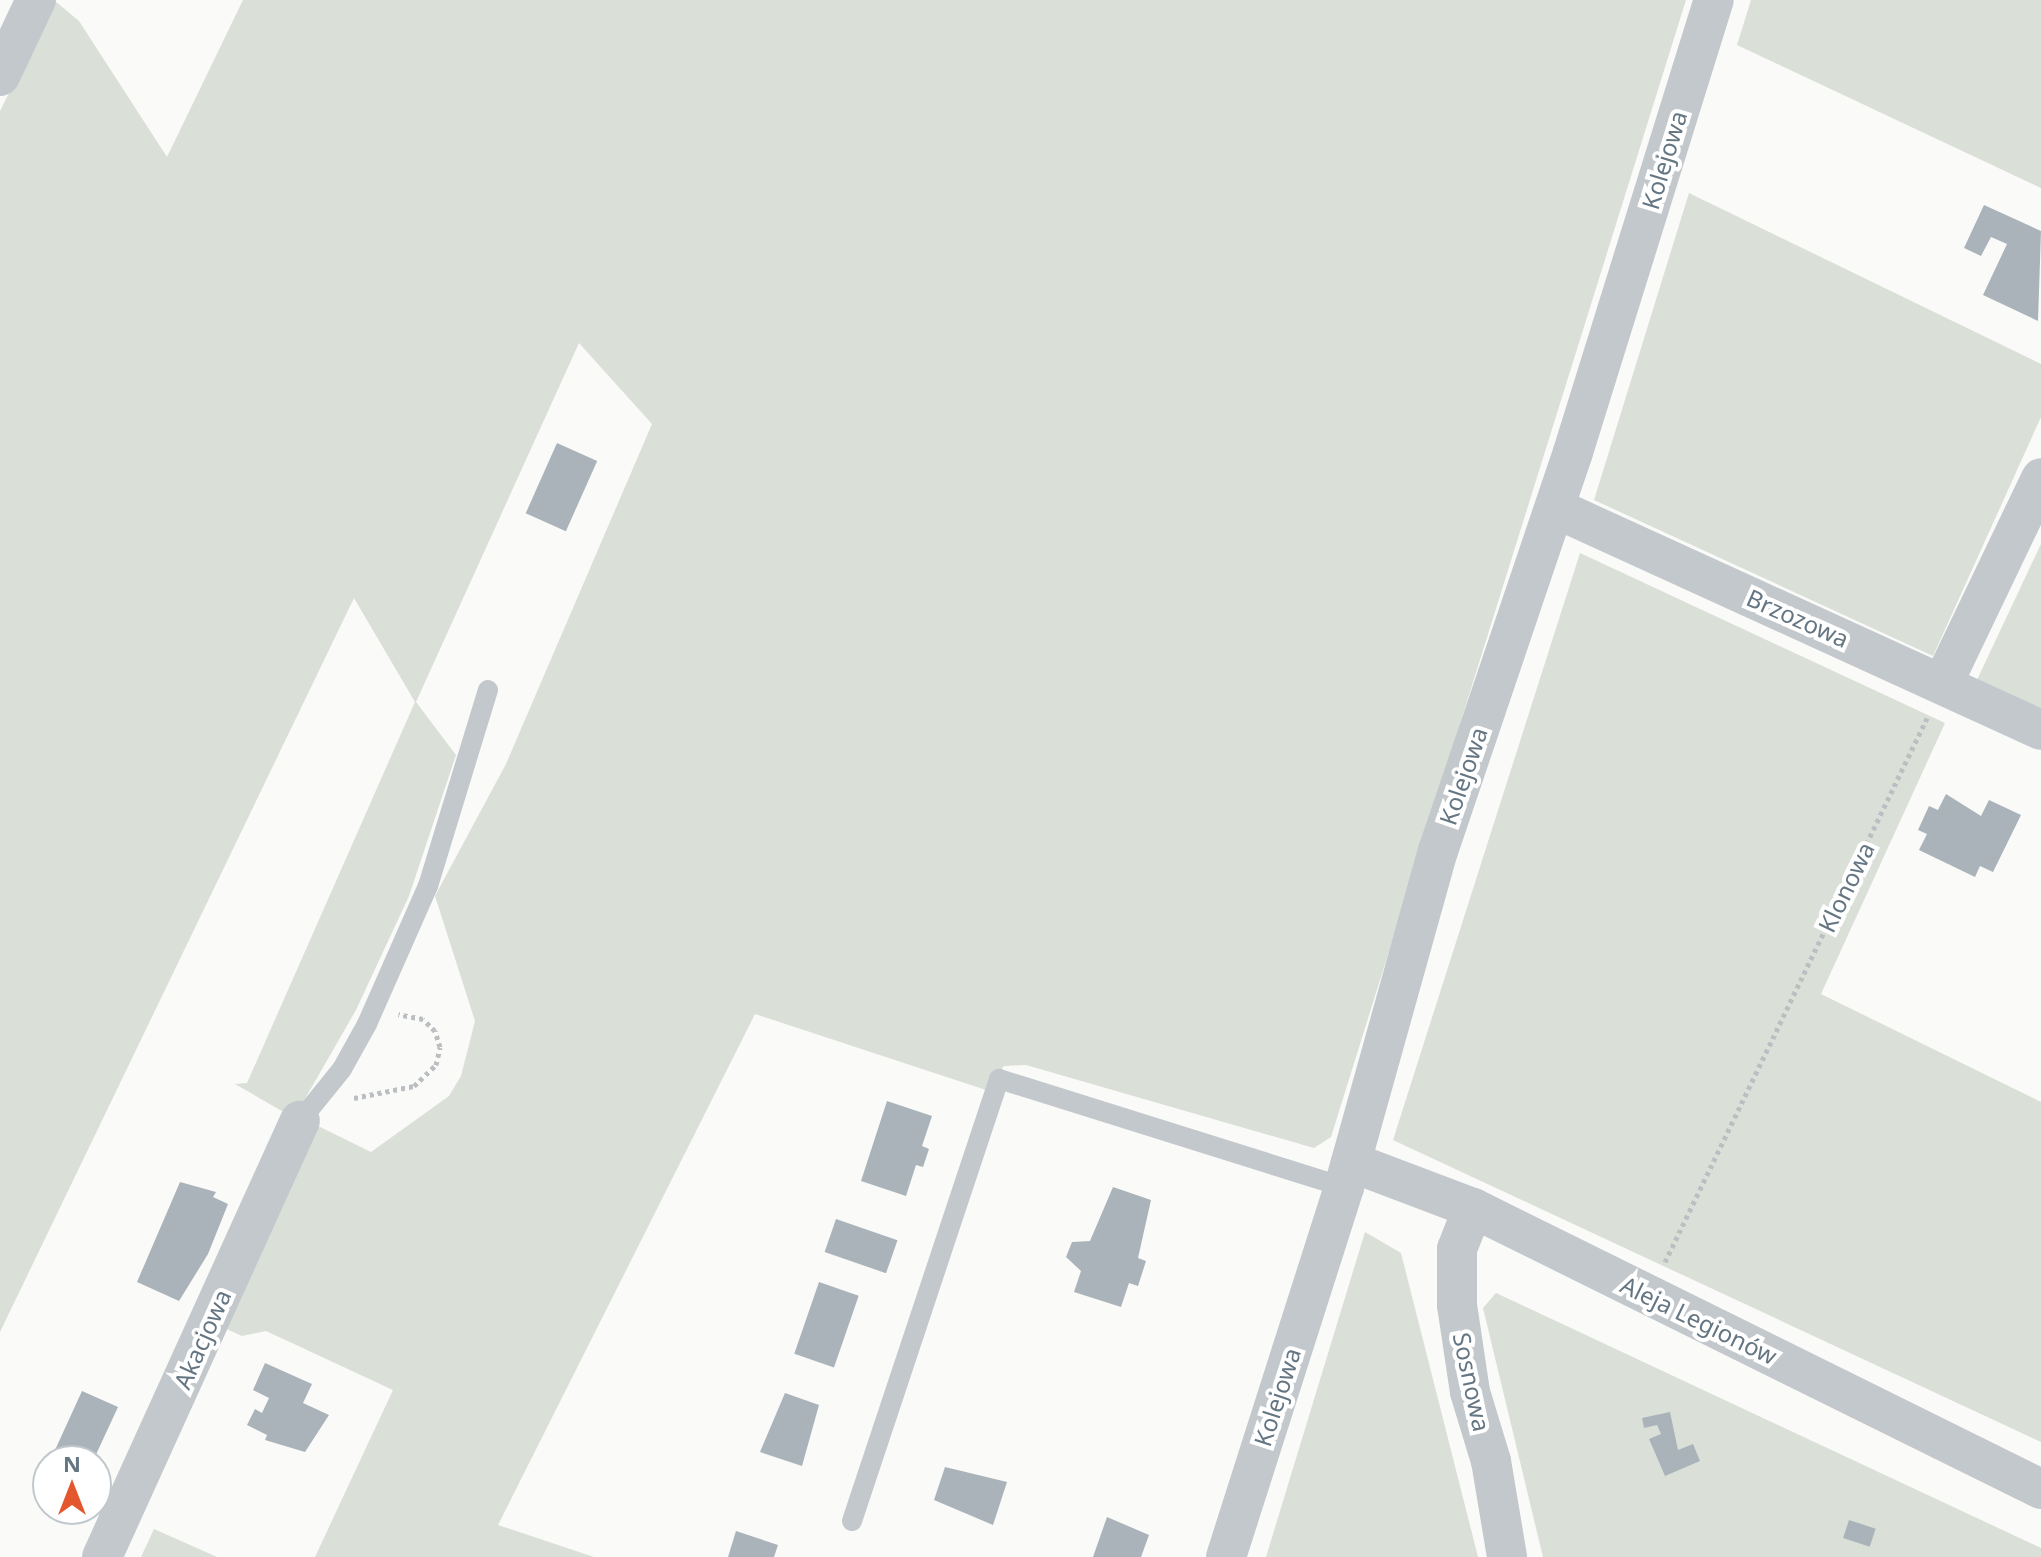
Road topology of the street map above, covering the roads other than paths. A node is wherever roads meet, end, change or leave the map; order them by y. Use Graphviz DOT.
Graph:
graph roads {
  1 [pos="36,0"];
  2 [pos="1714,0"];
  3 [pos="3,60"];
  4 [pos="2041,478"];
  5 [pos="1555,508"];
  6 [pos="1943,683"];
  7 [pos="488,690"];
  8 [pos="2041,730"];
  9 [pos="310,1110"];
  10 [pos="1347,1174"];
  11 [pos="1473,1208"];
  12 [pos="2041,1489"];
  13 [pos="852,1521"];
  14 [pos="102,1557"];
  15 [pos="1226,1557"];
  16 [pos="1507,1557"];
  1 -- 3 [label="street"];
  2 -- 5 [label="street, Kolejowa"];
  4 -- 6 [label="street"];
  5 -- 6 [label="street, Brzozowa"];
  5 -- 10 [label="street, Kolejowa"];
  6 -- 8 [label="street, Brzozowa"];
  7 -- 9 [label="lane"];
  9 -- 14 [label="street, Akacjowa"];
  10 -- 11 [label="street, Aleja Legionów"];
  10 -- 13 [label="lane"];
  10 -- 15 [label="street, Kolejowa"];
  11 -- 12 [label="street, Aleja Legionów"];
  11 -- 16 [label="street, Sosnowa"];
}
